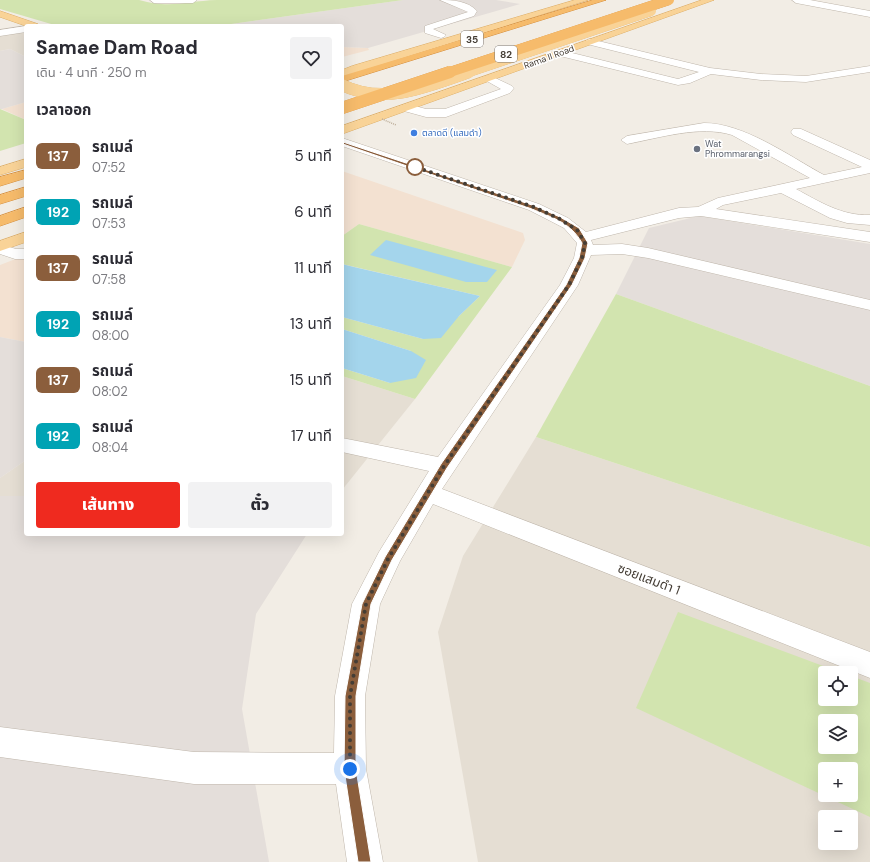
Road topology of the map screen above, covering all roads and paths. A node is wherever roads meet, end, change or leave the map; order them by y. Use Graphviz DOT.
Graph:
graph roads {
  1 [pos="154,0"];
  2 [pos="193,0"];
  3 [pos="444,0"];
  4 [pos="584,0"];
  5 [pos="602,0"];
  6 [pos="663,0"];
  7 [pos="669,0"];
  8 [pos="687,0"];
  9 [pos="710,0"];
  10 [pos="796,0"];
  11 [pos="566,2"];
  12 [pos="610,7"];
  13 [pos="0,14"];
  14 [pos="870,14"];
  15 [pos="28,24"];
  16 [pos="24,29"];
  17 [pos="0,33"];
  18 [pos="441,35"];
  19 [pos="506,40"];
  20 [pos="590,42"];
  21 [pos="560,53"];
  22 [pos="344,63"];
  23 [pos="870,69"];
  24 [pos="710,71"];
  25 [pos="344,73"];
  26 [pos="344,78"];
  27 [pos="489,78"];
  28 [pos="372,82"];
  29 [pos="344,85"];
  30 [pos="344,91"];
  31 [pos="344,105"];
  32 [pos="344,105"];
  33 [pos="408,108"];
  34 [pos="344,129"];
  35 [pos="796,132"];
  36 [pos="627,140"];
  37 [pos="344,143"];
  38 [pos="24,157"];
  39 [pos="0,163"];
  40 [pos="24,164"];
  41 [pos="870,165"];
  42 [pos="870,168"];
  43 [pos="0,171"];
  44 [pos="24,175"];
  45 [pos="822,179"];
  46 [pos="0,182"];
  47 [pos="783,188"];
  48 [pos="24,192"];
  49 [pos="0,200"];
  50 [pos="24,209"];
  51 [pos="701,211"];
  52 [pos="24,213"];
  53 [pos="0,217"];
  54 [pos="0,220"];
  55 [pos="870,220"];
  56 [pos="24,223"];
  57 [pos="0,231"];
  58 [pos="870,237"];
  59 [pos="24,238"];
  60 [pos="583,244"];
  61 [pos="0,247"];
  62 [pos="24,254"];
  63 [pos="870,304"];
  64 [pos="344,446"];
  65 [pos="444,466"];
  66 [pos="428,493"];
  67 [pos="870,665"];
  68 [pos="0,742"];
  69 [pos="350,769"];
  70 [pos="364,862"];
  1 -- 2 [label="street"];
  3 -- 18 [label="street"];
  4 -- 11 [label="main road"];
  5 -- 26 [label="highway, 35"];
  6 -- 31 [label="highway, Rama II Road / 35"];
  7 -- 32 [label="highway, 82, bridge"];
  8 -- 29 [label="main road, bridge"];
  9 -- 20 [label="main road, Rama II Road"];
  10 -- 14 [label="street"];
  11 -- 18 [label="main road, 35"];
  11 -- 25 [label="main road"];
  12 -- 19 [label="highway, 82"];
  13 -- 15 [label="main road"];
  16 -- 17 [label="street"];
  18 -- 22 [label="main road, 35"];
  20 -- 21 [label="main road, Rama II Road"];
  20 -- 24 [label="street"];
  21 -- 24 [label="street"];
  21 -- 27 [label="main road, Rama II Road"];
  23 -- 24 [label="street"];
  27 -- 33 [label="main road, Rama II Road"];
  27 -- 33 [label="street"];
  28 -- 30 [label="highway"];
  33 -- 34 [label="main road, Rama II Road"];
  35 -- 41 [label="street"];
  36 -- 45 [label="street"];
  37 -- 60 [label="street"];
  38 -- 39 [label="main road"];
  40 -- 43 [label="main road"];
  42 -- 45 [label="street"];
  44 -- 46 [label="highway"];
  45 -- 47 [label="street"];
  47 -- 51 [label="street"];
  47 -- 55 [label="street"];
  48 -- 49 [label="highway"];
  50 -- 53 [label="highway"];
  51 -- 58 [label="street"];
  51 -- 60 [label="street"];
  52 -- 54 [label="highway"];
  56 -- 57 [label="main road"];
  59 -- 61 [label="main road"];
  60 -- 63 [label="street"];
  60 -- 65 [label="street"];
  61 -- 62 [label="street"];
  64 -- 65 [label="street"];
  65 -- 66 [label="street"];
  66 -- 67 [label="street, ซอยแสมดำ 1"];
  66 -- 69 [label="street"];
  68 -- 69 [label="street"];
  69 -- 70 [label="street"];
}
